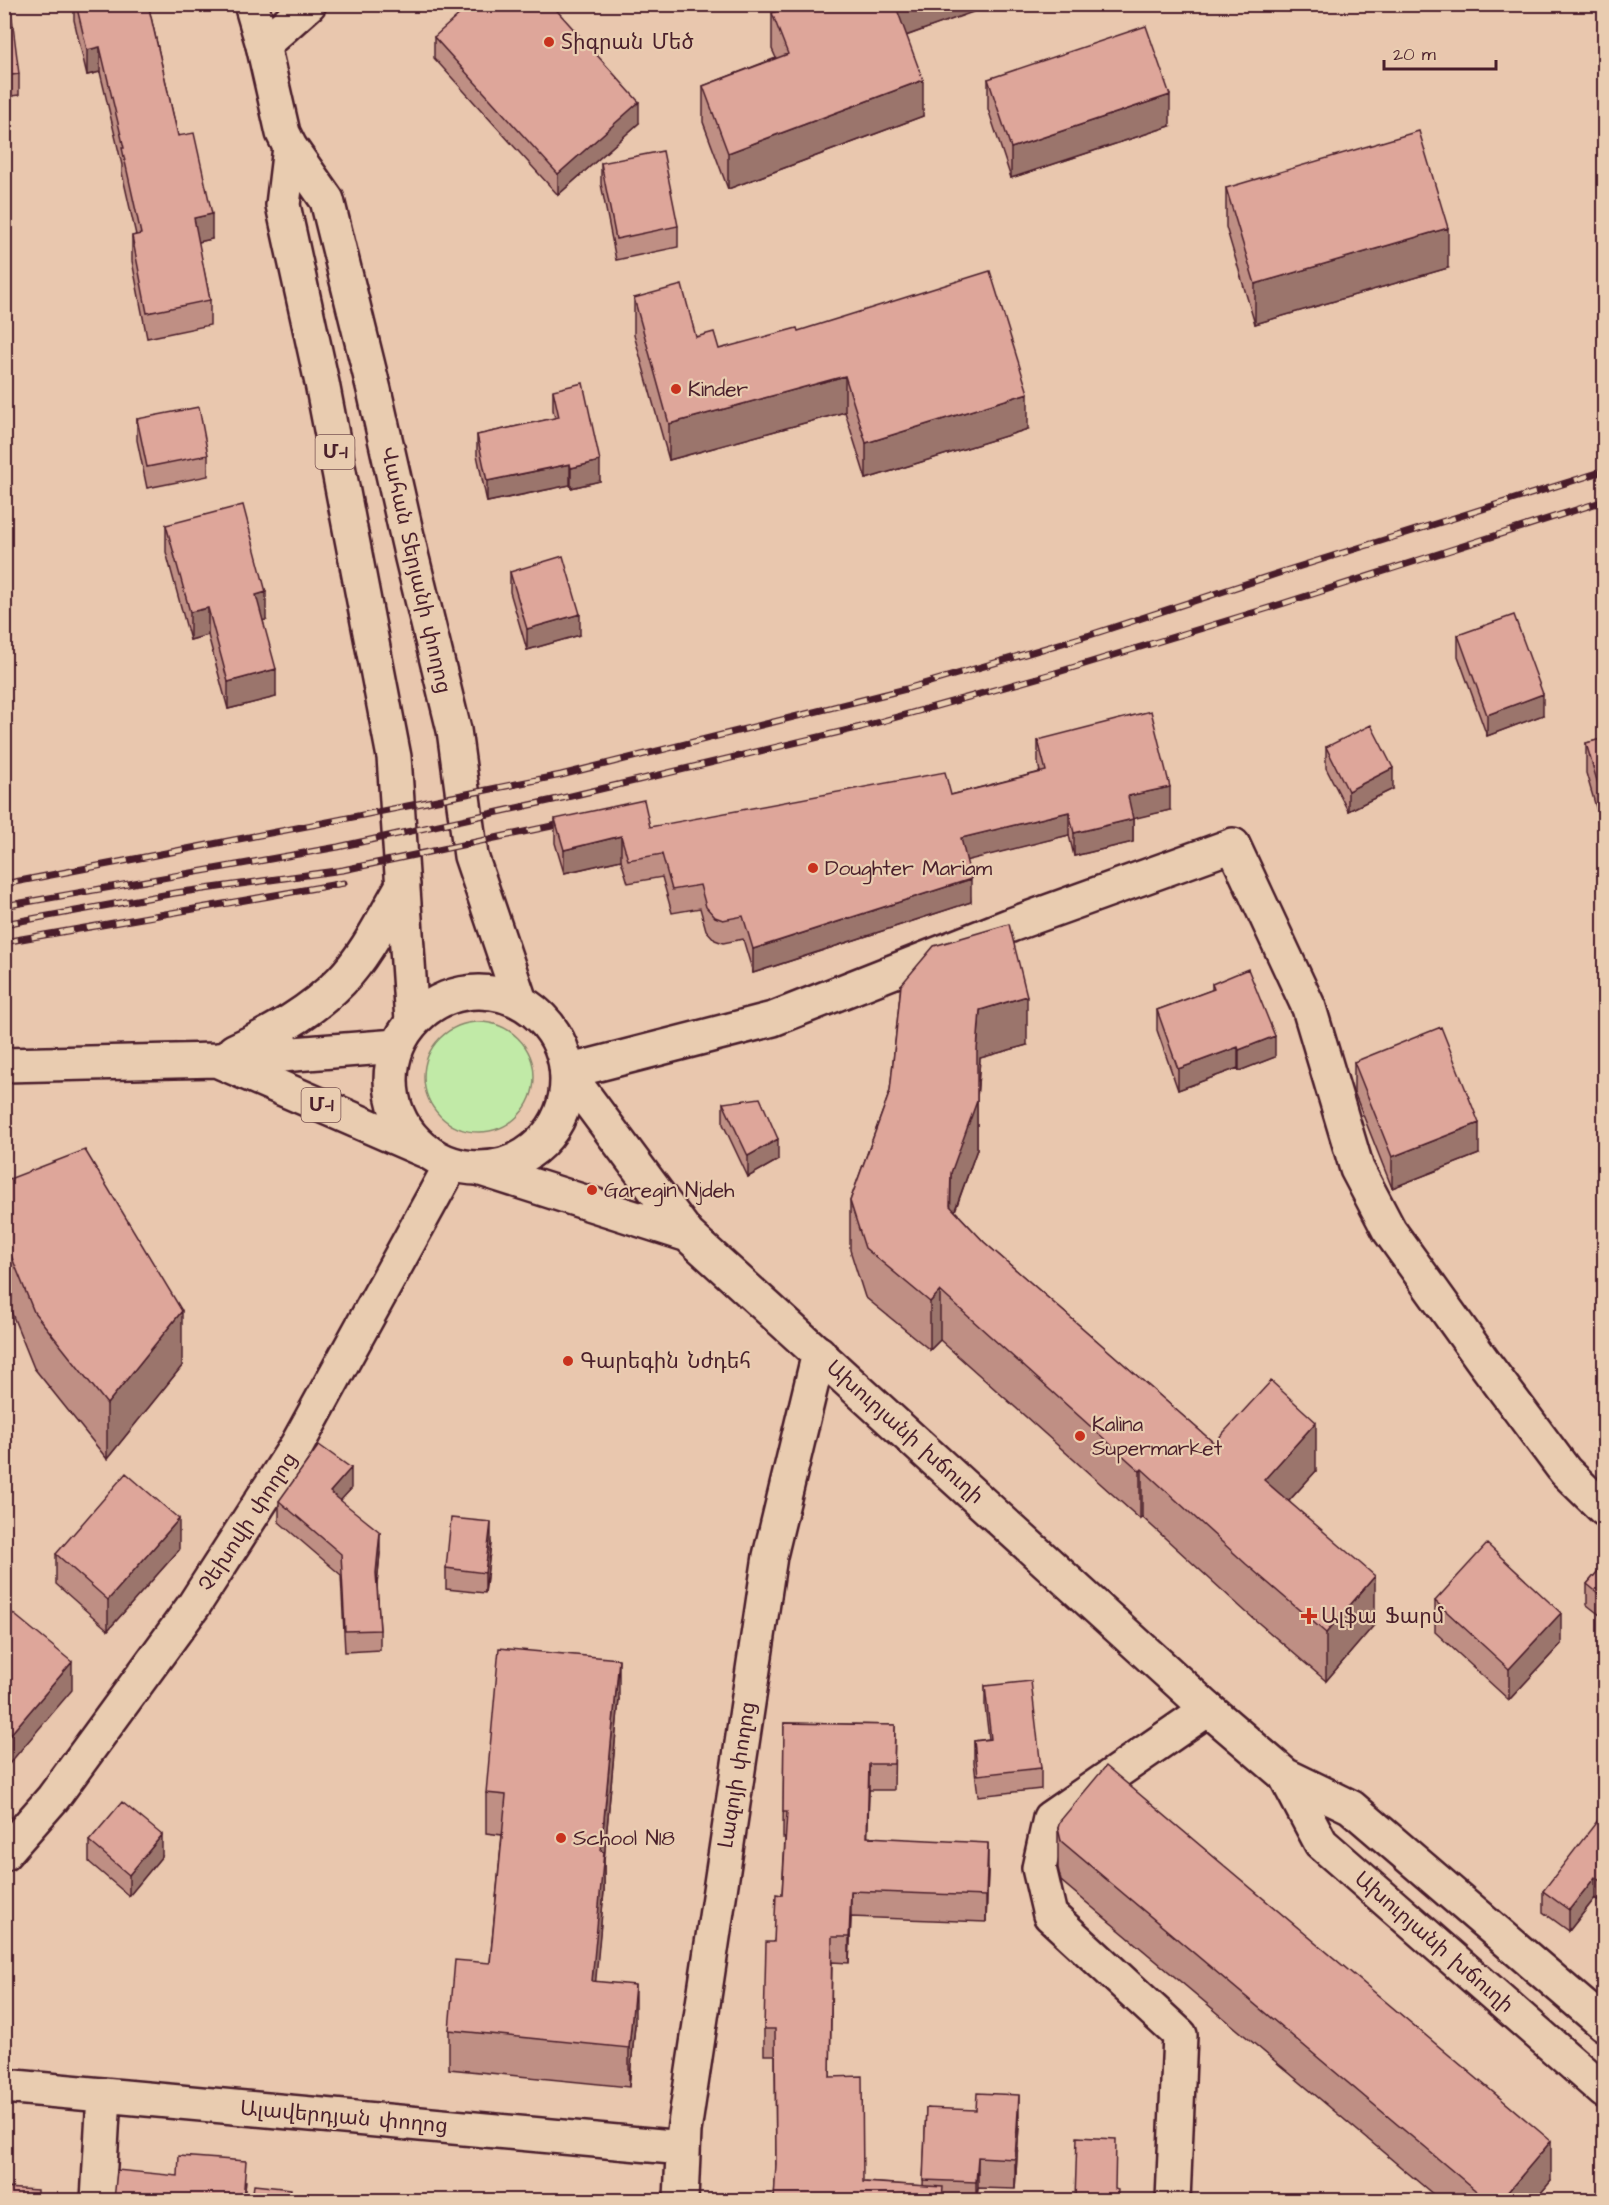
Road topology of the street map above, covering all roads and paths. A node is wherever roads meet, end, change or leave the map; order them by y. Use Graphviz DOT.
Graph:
graph roads {
  1 [pos="251,4"];
  2 [pos="309,4"];
  3 [pos="262,45"];
  4 [pos="290,147"];
  5 [pos="403,885"];
  6 [pos="520,1001"];
  7 [pos="404,1033"];
  8 [pos="217,1060"];
  9 [pos="4,1065"];
  10 [pos="567,1072"];
  11 [pos="452,1162"];
  12 [pos="688,1235"];
  13 [pos="819,1353"];
  14 [pos="1605,1509"];
  15 [pos="1208,1709"];
  16 [pos="1285,1775"];
  17 [pos="4,1854"];
  18 [pos="1605,2024"];
  19 [pos="4,2086"];
  20 [pos="1605,2091"];
  21 [pos="104,2095"];
  22 [pos="683,2148"];
  23 [pos="98,2200"];
  24 [pos="681,2200"];
  25 [pos="1173,2200"];
  1 -- 3 [label="main road, Վահան Տերյանի փողոց / Մ-1"];
  2 -- 3 [label="main road"];
  3 -- 4 [label="main road, Վահան Տերյանի փողոց / Մ-1"];
  4 -- 5 [label="main road, Վահան Տերյանի փողոց / Մ-1"];
  4 -- 6 [label="main road, Վահան Տերյանի փողոց / Մ-1"];
  5 -- 7 [label="main road, Վահան Տերյանի փողոց / Մ-1"];
  5 -- 8 [label="main road"];
  6 -- 7 [label="main road"];
  6 -- 10 [label="main road"];
  7 -- 8 [label="main road, Մ-1"];
  7 -- 11 [label="main road"];
  8 -- 9 [label="main road, Մ-1"];
  8 -- 11 [label="main road, Մ-1"];
  10 -- 11 [label="main road"];
  10 -- 12 [label="main road"];
  10 -- 14 [label="main road"];
  11 -- 12 [label="main road, Ախուրյանի խճուղի"];
  11 -- 17 [label="main road, Չեխովի փողոց"];
  12 -- 13 [label="main road, Ախուրյանի խճուղի"];
  13 -- 15 [label="main road, Ախուրյանի խճուղի"];
  13 -- 22 [label="main road, Լազոյի փողոց"];
  15 -- 16 [label="main road, Ախուրյանի խճուղի"];
  15 -- 25 [label="main road"];
  16 -- 18 [label="main road, Ախուրյանի խճուղի"];
  16 -- 20 [label="main road, Ախուրյանի խճուղի"];
  19 -- 21 [label="main road, Ալավերդյան փողոց"];
  21 -- 22 [label="main road, Ալավերդյան փողոց"];
  21 -- 23 [label="main road"];
  22 -- 24 [label="main road, Լազոյի փողոց"];
}
